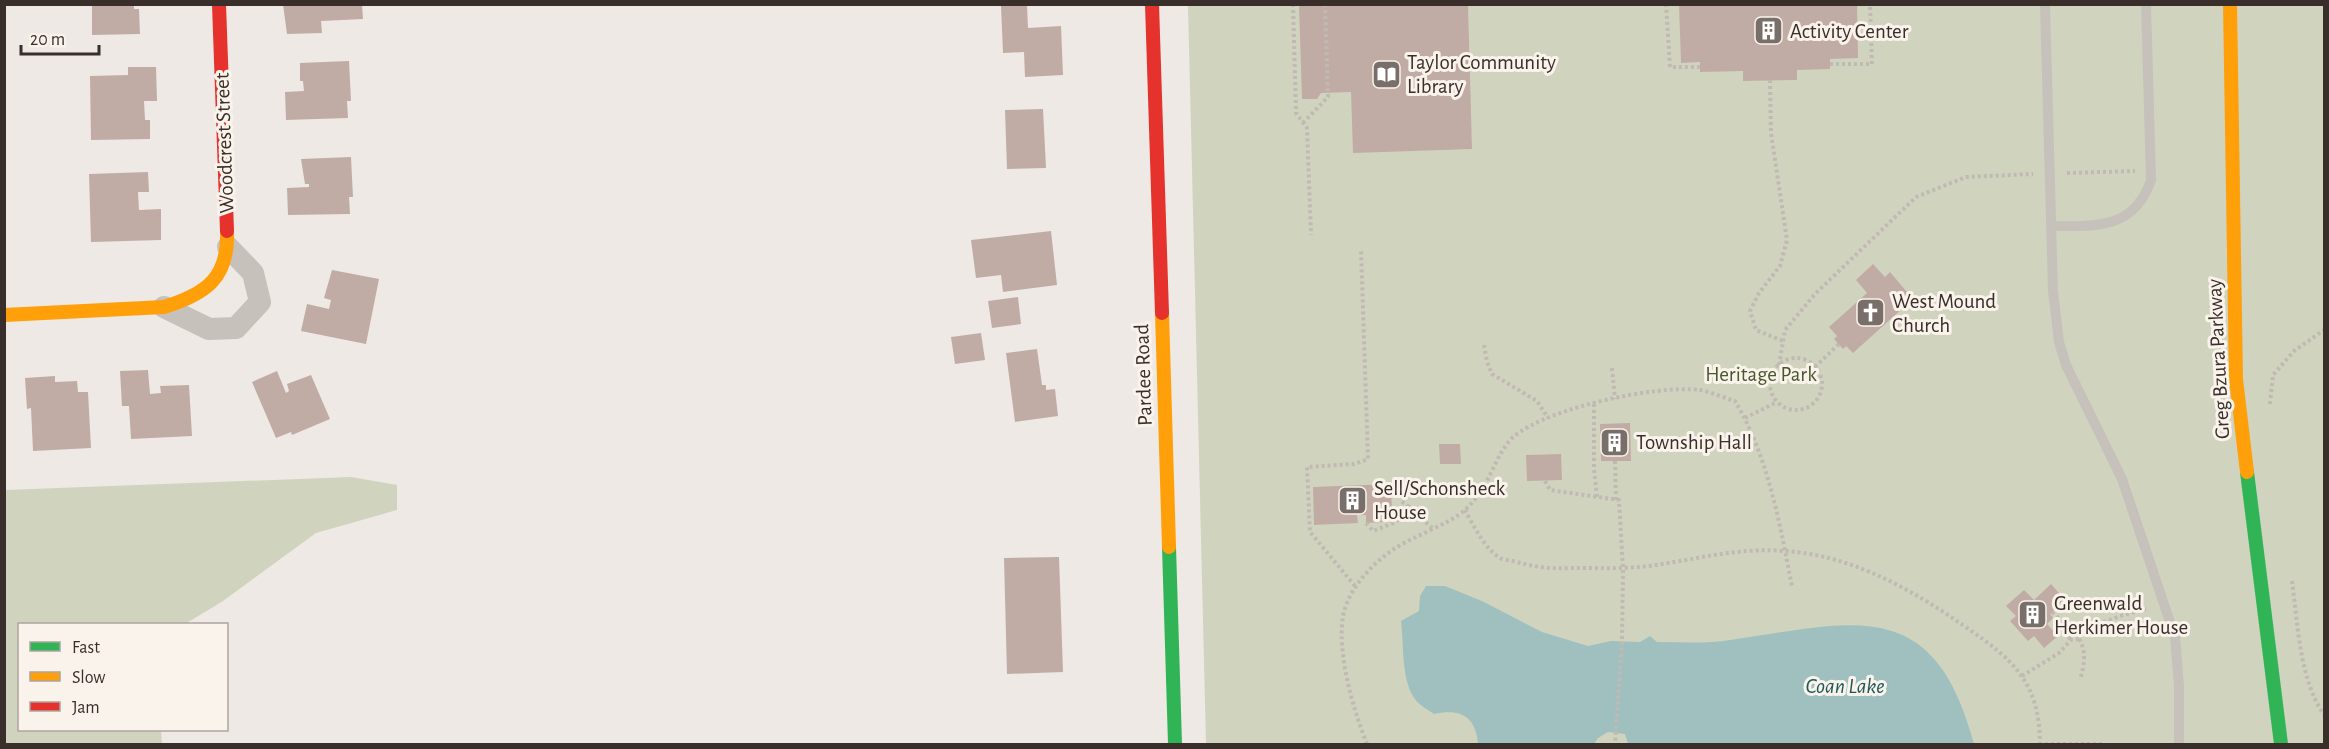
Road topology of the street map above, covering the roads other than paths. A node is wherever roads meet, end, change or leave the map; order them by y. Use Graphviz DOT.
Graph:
graph roads {
  1 [pos="219,4"];
  2 [pos="1152,4"];
  3 [pos="2045,4"];
  4 [pos="2146,4"];
  5 [pos="2230,4"];
  6 [pos="2051,226"];
  7 [pos="228,246"];
  8 [pos="164,307"];
  9 [pos="4,315"];
  10 [pos="1175,744"];
  11 [pos="2179,744"];
  12 [pos="2281,744"];
  1 -- 7 [label="street, Woodcrest Street"];
  2 -- 10 [label="street, Pardee Road"];
  3 -- 6 [label="lane"];
  4 -- 6 [label="lane"];
  5 -- 12 [label="street, Greg Bzura Parkway"];
  6 -- 11 [label="lane"];
  7 -- 8 [label="street, Woodcrest Street"];
  7 -- 8 [label="street, Woodcrest Street"];
  8 -- 9 [label="street, Woodcrest Street"];
}
